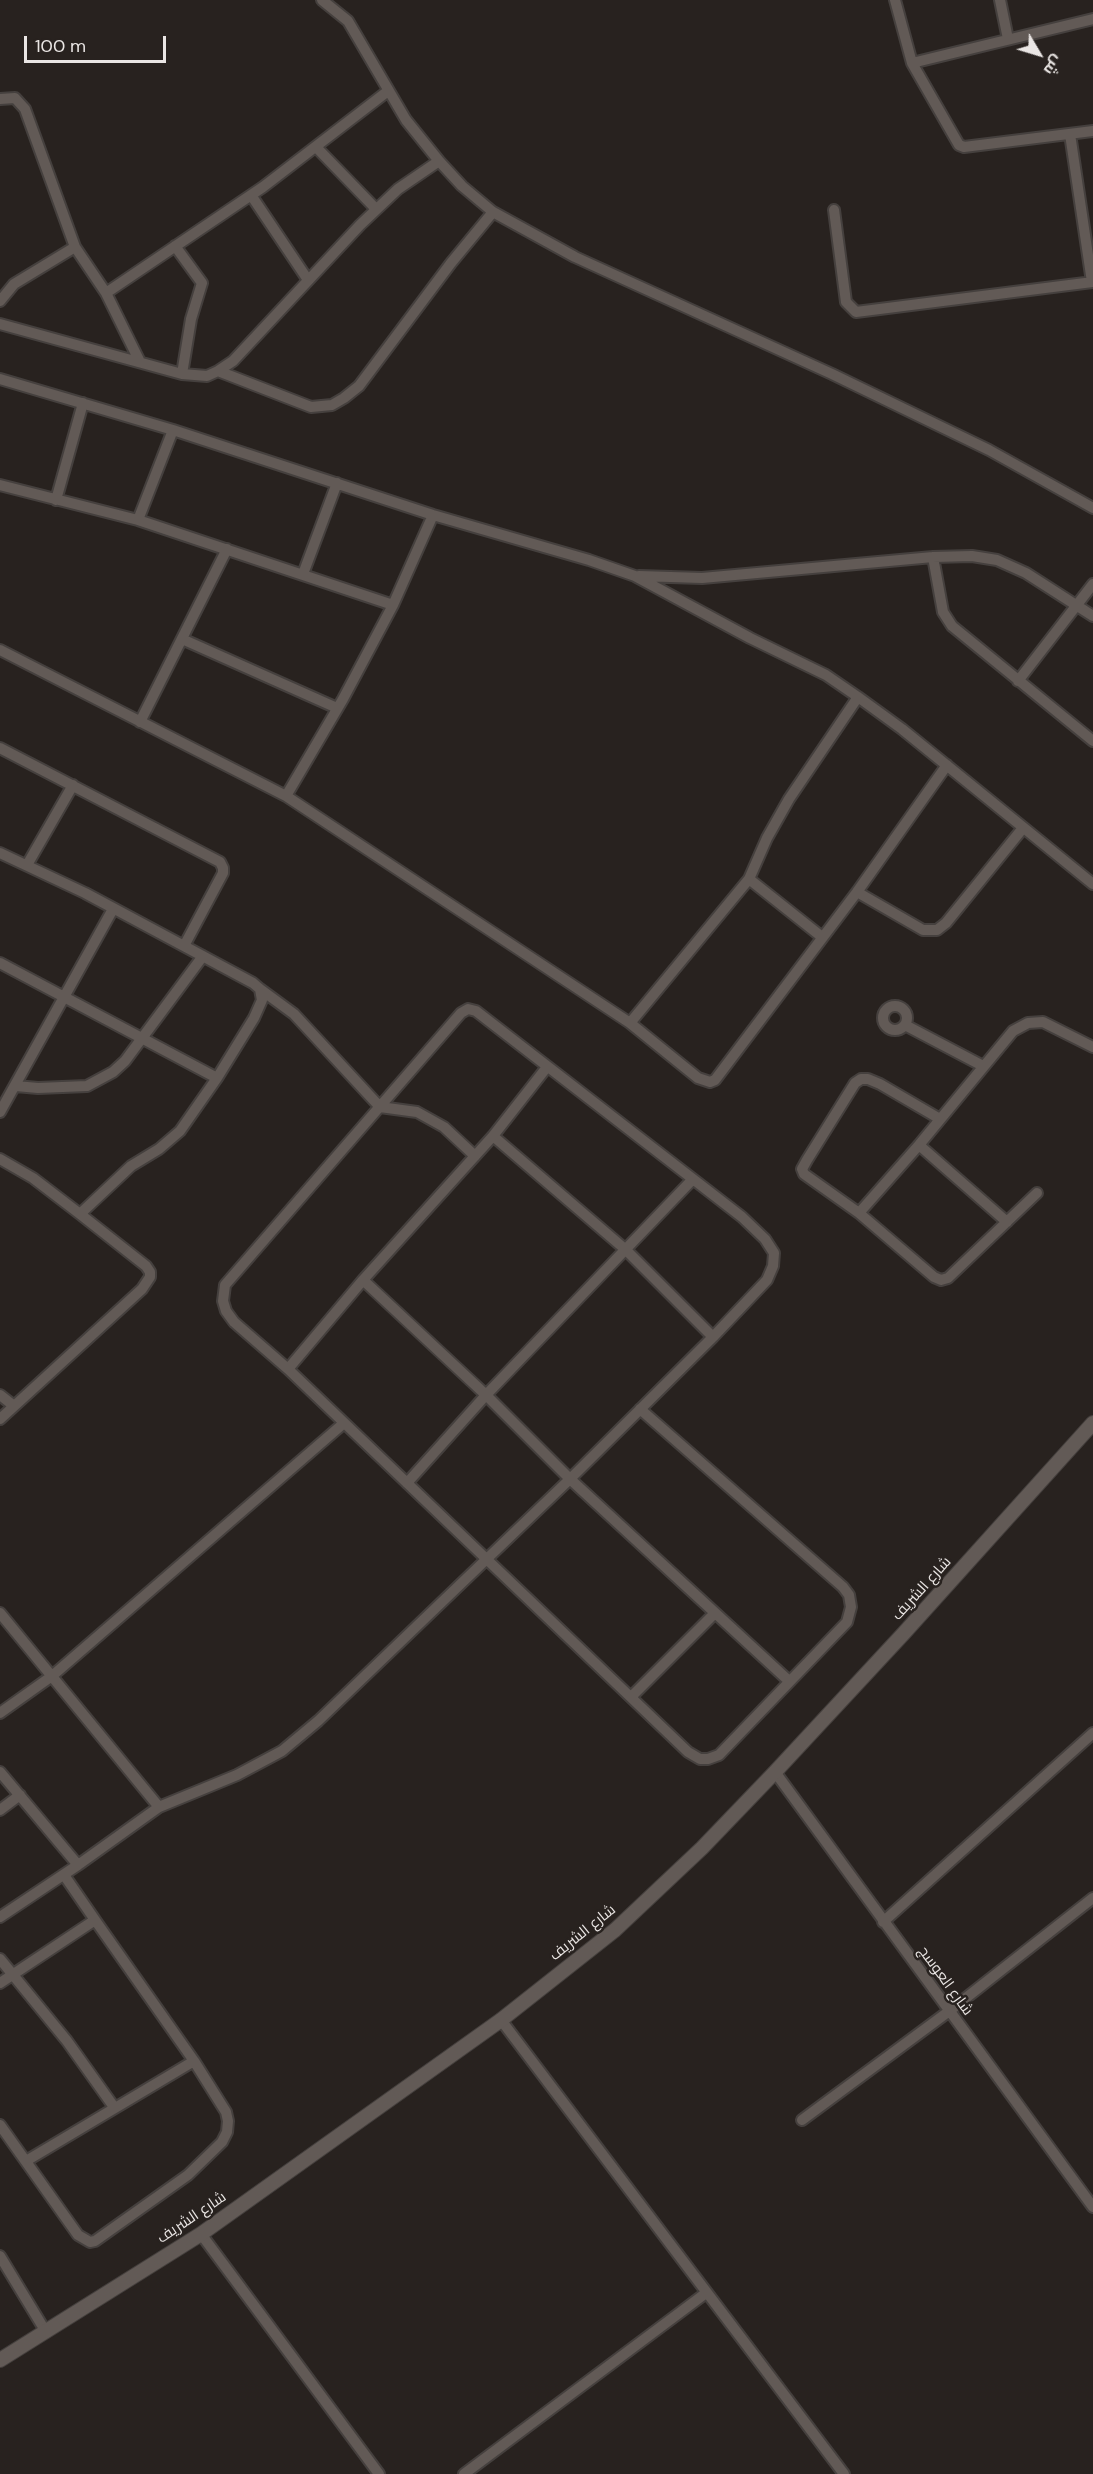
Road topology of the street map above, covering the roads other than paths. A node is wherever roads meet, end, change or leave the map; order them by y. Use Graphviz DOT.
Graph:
graph roads {
  1 [pos="322,0"];
  2 [pos="895,0"];
  3 [pos="1000,0"];
  4 [pos="1093,19"];
  5 [pos="1008,39"];
  6 [pos="912,63"];
  7 [pos="388,91"];
  8 [pos="0,99"];
  9 [pos="1093,131"];
  10 [pos="1070,134"];
  11 [pos="316,147"];
  12 [pos="439,161"];
  13 [pos="251,195"];
  14 [pos="376,209"];
  15 [pos="834,210"];
  16 [pos="493,212"];
  17 [pos="175,246"];
  18 [pos="75,247"];
  19 [pos="308,279"];
  20 [pos="1092,282"];
  21 [pos="106,293"];
  22 [pos="0,301"];
  23 [pos="0,324"];
  24 [pos="140,362"];
  25 [pos="218,371"];
  26 [pos="182,374"];
  27 [pos="0,379"];
  28 [pos="83,403"];
  29 [pos="173,430"];
  30 [pos="338,483"];
  31 [pos="0,485"];
  32 [pos="56,500"];
  33 [pos="1093,508"];
  34 [pos="433,515"];
  35 [pos="138,520"];
  36 [pos="228,549"];
  37 [pos="933,557"];
  38 [pos="303,574"];
  39 [pos="635,576"];
  40 [pos="1093,584"];
  41 [pos="393,605"];
  42 [pos="1078,606"];
  43 [pos="1093,616"];
  44 [pos="182,639"];
  45 [pos="0,650"];
  46 [pos="1018,681"];
  47 [pos="858,697"];
  48 [pos="337,708"];
  49 [pos="140,722"];
  50 [pos="1093,741"];
  51 [pos="0,748"];
  52 [pos="947,765"];
  53 [pos="73,785"];
  54 [pos="285,796"];
  55 [pos="1023,828"];
  56 [pos="0,853"];
  57 [pos="27,865"];
  58 [pos="749,879"];
  59 [pos="1093,884"];
  60 [pos="857,892"];
  61 [pos="113,909"];
  62 [pos="822,937"];
  63 [pos="184,946"];
  64 [pos="203,956"];
  65 [pos="0,963"];
  66 [pos="260,989"];
  67 [pos="66,996"];
  68 [pos="630,1023"];
  69 [pos="905,1024"];
  70 [pos="143,1038"];
  71 [pos="1093,1047"];
  72 [pos="983,1066"];
  73 [pos="547,1067"];
  74 [pos="217,1078"];
  75 [pos="16,1086"];
  76 [pos="380,1107"];
  77 [pos="0,1112"];
  78 [pos="940,1119"];
  79 [pos="493,1136"];
  80 [pos="919,1145"];
  81 [pos="475,1156"];
  82 [pos="0,1159"];
  83 [pos="692,1180"];
  84 [pos="1037,1193"];
  85 [pos="859,1213"];
  86 [pos="80,1214"];
  87 [pos="1007,1222"];
  88 [pos="626,1250"];
  89 [pos="363,1280"];
  90 [pos="713,1337"];
  91 [pos="288,1370"];
  92 [pos="0,1395"];
  93 [pos="486,1395"];
  94 [pos="14,1406"];
  95 [pos="640,1409"];
  96 [pos="0,1419"];
  97 [pos="344,1423"];
  98 [pos="1093,1423"];
  99 [pos="570,1479"];
  100 [pos="407,1484"];
  101 [pos="486,1559"];
  102 [pos="0,1613"];
  103 [pos="715,1613"];
  104 [pos="52,1676"];
  105 [pos="789,1681"];
  106 [pos="631,1697"];
  107 [pos="0,1713"];
  108 [pos="1093,1733"];
  109 [pos="0,1772"];
  110 [pos="775,1772"];
  111 [pos="20,1795"];
  112 [pos="159,1808"];
  113 [pos="0,1810"];
  114 [pos="78,1864"];
  115 [pos="64,1875"];
  116 [pos="1093,1898"];
  117 [pos="0,1917"];
  118 [pos="95,1920"];
  119 [pos="883,1922"];
  120 [pos="0,1959"];
  121 [pos="11,1975"];
  122 [pos="0,1983"];
  123 [pos="948,2012"];
  124 [pos="501,2020"];
  125 [pos="194,2061"];
  126 [pos="114,2107"];
  127 [pos="802,2120"];
  128 [pos="0,2125"];
  129 [pos="26,2162"];
  130 [pos="1093,2207"];
  131 [pos="201,2234"];
  132 [pos="0,2256"];
  133 [pos="706,2293"];
  134 [pos="46,2332"];
  135 [pos="0,2360"];
  136 [pos="379,2474"];
  137 [pos="464,2474"];
  138 [pos="844,2474"];
  1 -- 7 [label="street"];
  2 -- 6 [label="street"];
  3 -- 5 [label="street"];
  4 -- 5 [label="street"];
  5 -- 6 [label="street"];
  6 -- 10 [label="street"];
  7 -- 11 [label="street"];
  7 -- 12 [label="street"];
  8 -- 18 [label="street"];
  9 -- 10 [label="street"];
  10 -- 20 [label="street"];
  11 -- 13 [label="street"];
  11 -- 14 [label="street"];
  12 -- 14 [label="street"];
  12 -- 16 [label="street"];
  13 -- 17 [label="street"];
  13 -- 19 [label="street"];
  14 -- 19 [label="street"];
  15 -- 20 [label="street"];
  16 -- 25 [label="street"];
  16 -- 33 [label="street"];
  17 -- 21 [label="street"];
  17 -- 26 [label="street"];
  18 -- 21 [label="street"];
  18 -- 22 [label="street"];
  19 -- 25 [label="street"];
  21 -- 24 [label="street"];
  23 -- 24 [label="street"];
  24 -- 26 [label="street"];
  25 -- 26 [label="street"];
  27 -- 28 [label="street"];
  28 -- 29 [label="street"];
  28 -- 32 [label="street"];
  29 -- 30 [label="street"];
  29 -- 35 [label="street"];
  30 -- 34 [label="street"];
  30 -- 38 [label="street"];
  31 -- 32 [label="street"];
  32 -- 35 [label="street"];
  34 -- 39 [label="street"];
  34 -- 41 [label="street"];
  35 -- 36 [label="street"];
  36 -- 38 [label="street"];
  36 -- 44 [label="street"];
  37 -- 39 [label="street"];
  37 -- 42 [label="street"];
  37 -- 46 [label="street"];
  38 -- 41 [label="street"];
  39 -- 47 [label="street"];
  40 -- 42 [label="street"];
  41 -- 48 [label="street"];
  42 -- 43 [label="street"];
  42 -- 46 [label="street"];
  44 -- 48 [label="street"];
  44 -- 49 [label="street"];
  45 -- 49 [label="street"];
  46 -- 50 [label="street"];
  47 -- 52 [label="street"];
  47 -- 58 [label="street"];
  48 -- 54 [label="street"];
  49 -- 54 [label="street"];
  51 -- 53 [label="street"];
  52 -- 55 [label="street"];
  52 -- 60 [label="street"];
  53 -- 57 [label="street"];
  53 -- 63 [label="street"];
  54 -- 68 [label="street"];
  55 -- 59 [label="street"];
  55 -- 60 [label="street"];
  56 -- 57 [label="street"];
  57 -- 61 [label="street"];
  58 -- 62 [label="street"];
  58 -- 68 [label="street"];
  60 -- 62 [label="street"];
  61 -- 63 [label="street"];
  61 -- 67 [label="street"];
  62 -- 68 [label="street"];
  63 -- 64 [label="street"];
  64 -- 66 [label="street"];
  64 -- 70 [label="street"];
  65 -- 67 [label="street"];
  66 -- 74 [label="street"];
  66 -- 76 [label="street"];
  67 -- 70 [label="street"];
  67 -- 75 [label="street"];
  69 -- 72 [label="street"];
  70 -- 74 [label="street"];
  70 -- 75 [label="street"];
  71 -- 72 [label="street"];
  72 -- 78 [label="street"];
  73 -- 76 [label="street"];
  73 -- 79 [label="street"];
  73 -- 83 [label="street"];
  74 -- 86 [label="street"];
  75 -- 77 [label="street"];
  76 -- 81 [label="street"];
  76 -- 91 [label="street"];
  78 -- 80 [label="street"];
  78 -- 85 [label="street"];
  79 -- 81 [label="street"];
  79 -- 88 [label="street"];
  80 -- 85 [label="street"];
  80 -- 87 [label="street"];
  81 -- 89 [label="street"];
  82 -- 86 [label="street"];
  83 -- 88 [label="street"];
  83 -- 90 [label="street"];
  84 -- 87 [label="street"];
  85 -- 87 [label="street"];
  86 -- 94 [label="street"];
  88 -- 90 [label="street"];
  88 -- 93 [label="street"];
  89 -- 91 [label="street"];
  89 -- 93 [label="street"];
  90 -- 95 [label="street"];
  91 -- 97 [label="street"];
  92 -- 94 [label="street"];
  93 -- 99 [label="street"];
  93 -- 100 [label="street"];
  94 -- 96 [label="street"];
  95 -- 99 [label="street"];
  95 -- 105 [label="street"];
  97 -- 100 [label="street"];
  97 -- 104 [label="street"];
  98 -- 110 [label="main road, شارع الشريف"];
  99 -- 101 [label="street"];
  99 -- 103 [label="street"];
  100 -- 101 [label="street"];
  101 -- 106 [label="street"];
  101 -- 112 [label="street"];
  102 -- 104 [label="street"];
  103 -- 105 [label="street"];
  103 -- 106 [label="street"];
  104 -- 107 [label="street"];
  104 -- 112 [label="street"];
  105 -- 106 [label="street"];
  108 -- 119 [label="street"];
  109 -- 111 [label="street"];
  110 -- 119 [label="street, شارع العوسج"];
  110 -- 124 [label="main road, شارع الشريف"];
  111 -- 113 [label="street"];
  111 -- 114 [label="street"];
  112 -- 114 [label="street"];
  114 -- 115 [label="street"];
  115 -- 117 [label="street"];
  115 -- 118 [label="street"];
  116 -- 123 [label="street"];
  118 -- 121 [label="street"];
  118 -- 125 [label="street"];
  119 -- 123 [label="street, شارع العوسج"];
  120 -- 121 [label="street"];
  121 -- 122 [label="street"];
  121 -- 126 [label="street"];
  123 -- 127 [label="street"];
  123 -- 130 [label="street, شارع العوسج"];
  124 -- 131 [label="main road, شارع الشريف"];
  124 -- 133 [label="street"];
  125 -- 126 [label="street"];
  125 -- 129 [label="street"];
  126 -- 129 [label="street"];
  128 -- 129 [label="street"];
  131 -- 134 [label="main road, شارع الشريف"];
  131 -- 136 [label="street"];
  132 -- 134 [label="street"];
  133 -- 137 [label="street"];
  133 -- 138 [label="street"];
  134 -- 135 [label="main road, شارع الشريف"];
}
